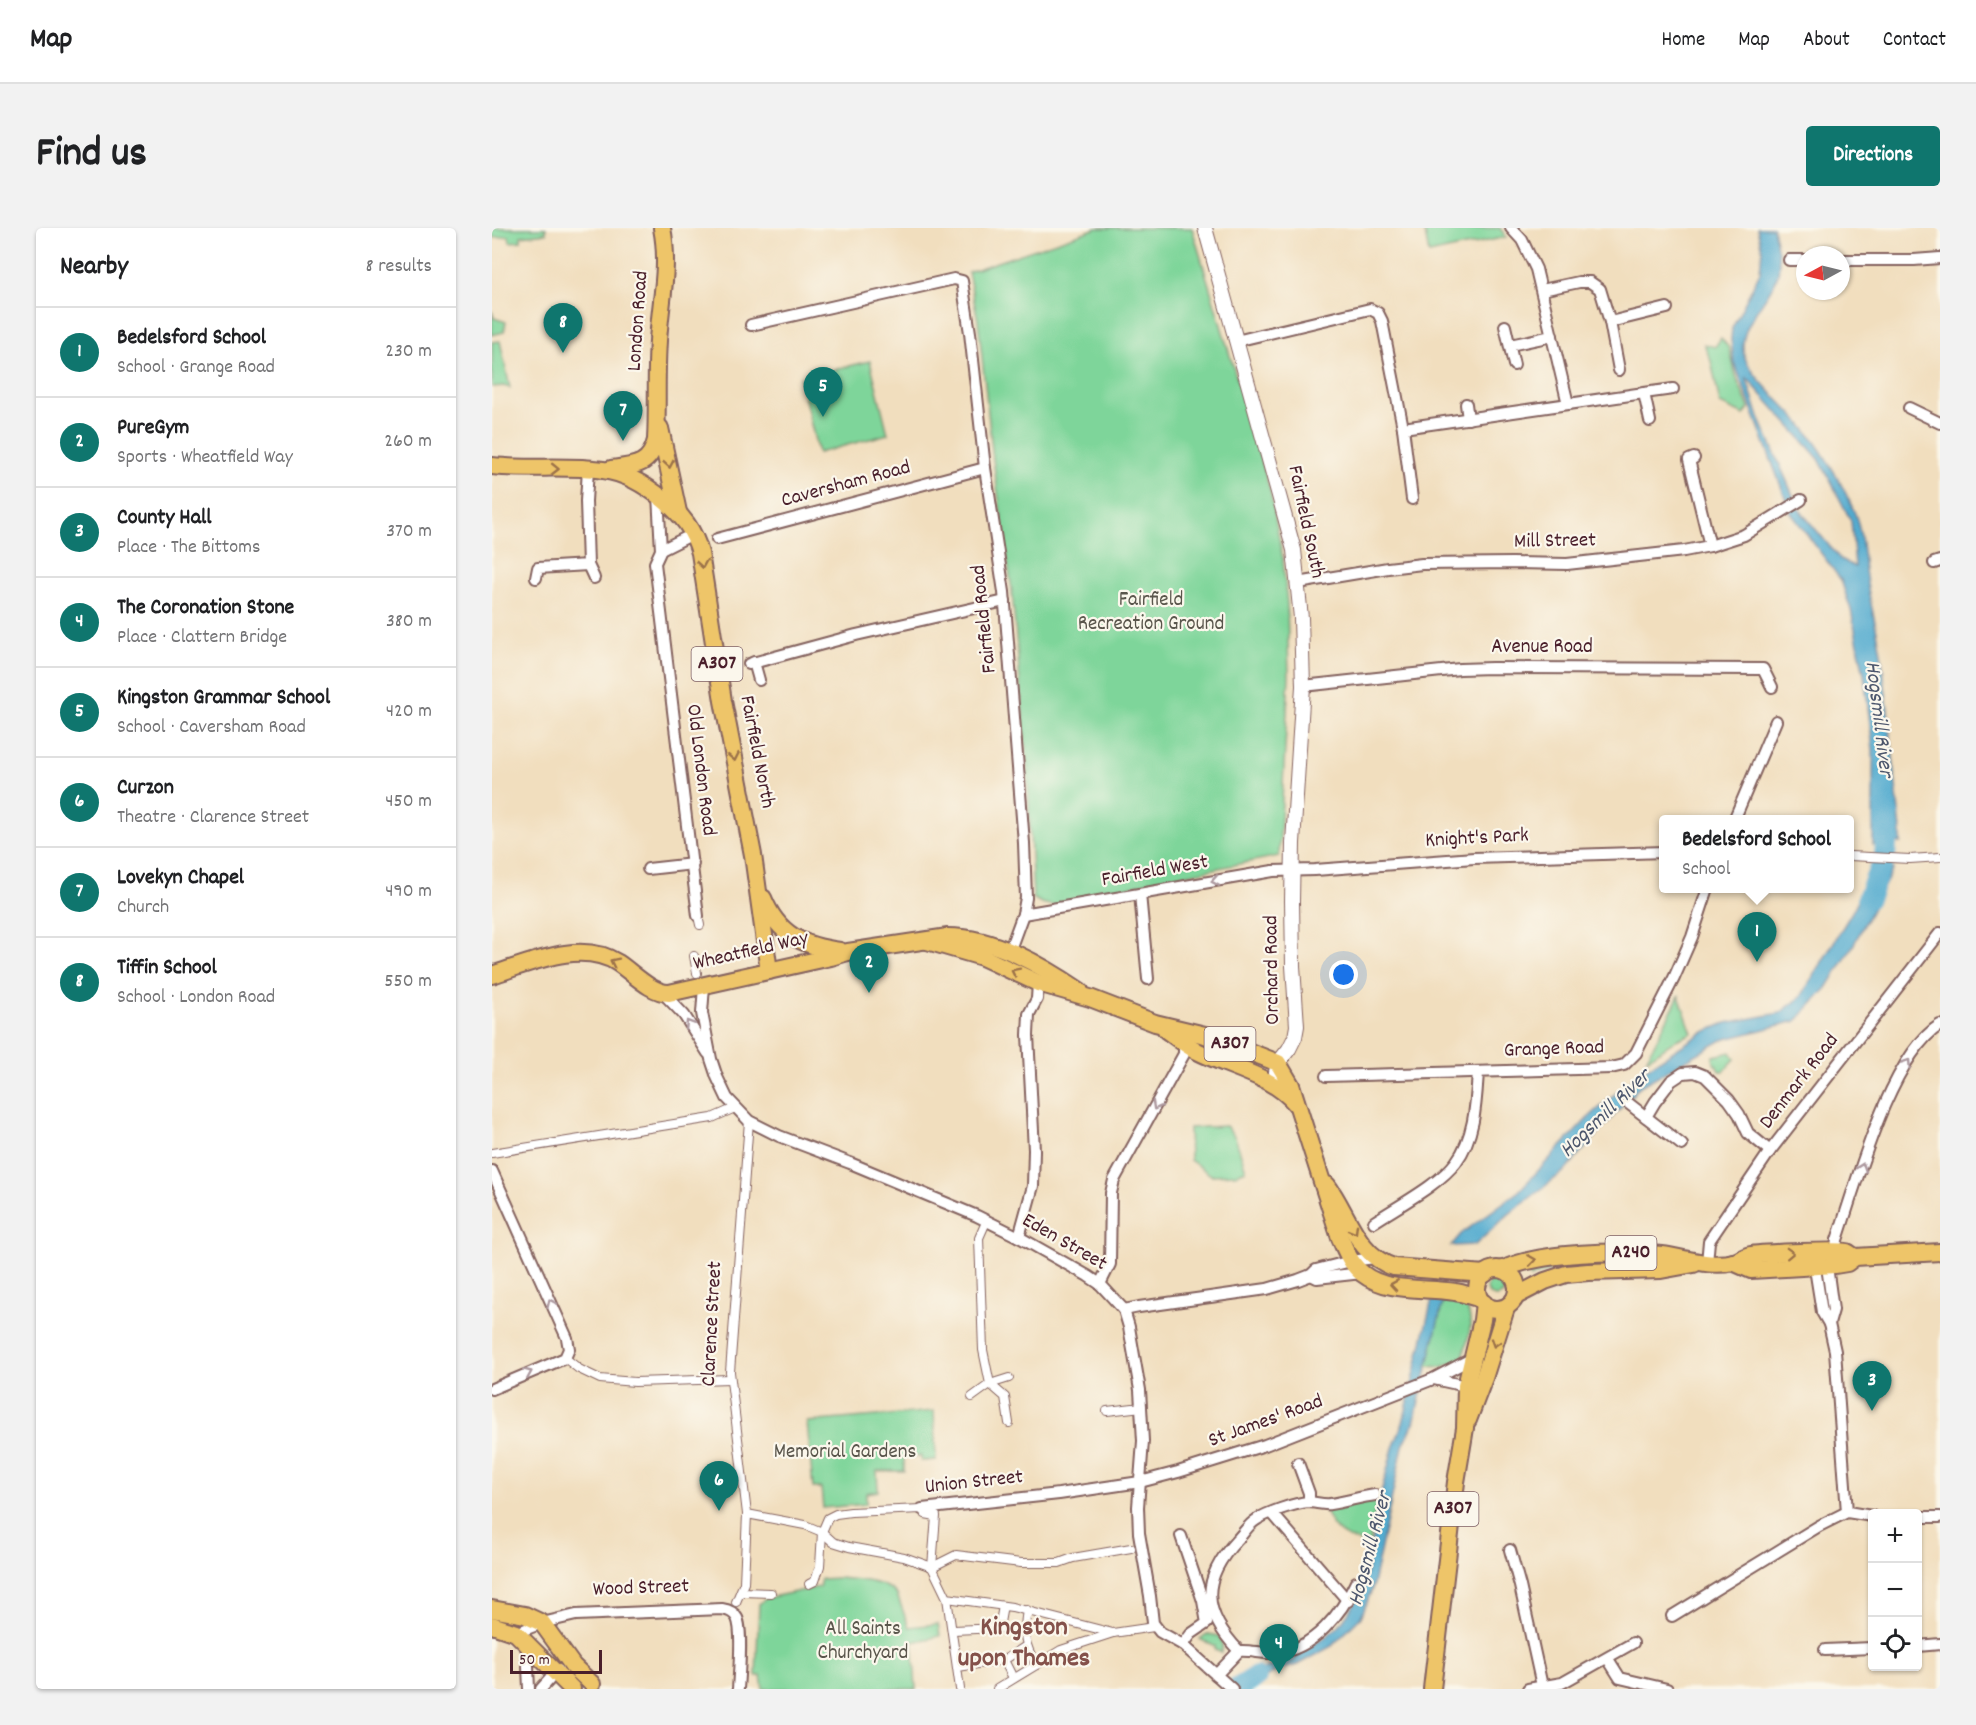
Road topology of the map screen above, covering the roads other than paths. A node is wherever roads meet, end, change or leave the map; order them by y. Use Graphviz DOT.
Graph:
graph roads {
  1 [pos="662,228"];
  2 [pos="1205,228"];
  3 [pos="1511,228"];
  4 [pos="1940,258"];
  5 [pos="1789,260"];
  6 [pos="1796,260"];
  7 [pos="1850,260"];
  8 [pos="1542,290"];
  9 [pos="1667,308"];
  10 [pos="1611,322"];
  11 [pos="751,325"];
  12 [pos="1505,326"];
  13 [pos="1552,336"];
  14 [pos="1236,341"];
  15 [pos="1510,345"];
  16 [pos="1514,364"];
  17 [pos="1620,370"];
  18 [pos="1672,389"];
  19 [pos="1644,393"];
  20 [pos="1466,404"];
  21 [pos="1568,404"];
  22 [pos="1909,408"];
  23 [pos="657,417"];
  24 [pos="1468,418"];
  25 [pos="1650,421"];
  26 [pos="1940,423"];
  27 [pos="1403,428"];
  28 [pos="1694,458"];
  29 [pos="492,466"];
  30 [pos="985,468"];
  31 [pos="596,470"];
  32 [pos="658,495"];
  33 [pos="1412,499"];
  34 [pos="1796,504"];
  35 [pos="678,512"];
  36 [pos="693,534"];
  37 [pos="717,539"];
  38 [pos="1710,546"];
  39 [pos="662,550"];
  40 [pos="588,565"];
  41 [pos="536,578"];
  42 [pos="594,578"];
  43 [pos="1298,583"];
  44 [pos="1005,601"];
  45 [pos="759,680"];
  46 [pos="1303,686"];
  47 [pos="1772,687"];
  48 [pos="1776,721"];
  49 [pos="1736,815"];
  50 [pos="1659,852"];
  51 [pos="1854,856"];
  52 [pos="1940,857"];
  53 [pos="693,864"];
  54 [pos="648,869"];
  55 [pos="1293,870"];
  56 [pos="757,883"];
  57 [pos="1706,893"];
  58 [pos="1140,894"];
  59 [pos="1023,915"];
  60 [pos="699,920"];
  61 [pos="1940,933"];
  62 [pos="927,941"];
  63 [pos="848,952"];
  64 [pos="1010,952"];
  65 [pos="694,956"];
  66 [pos="769,971"];
  67 [pos="492,975"];
  68 [pos="1148,979"];
  69 [pos="701,980"];
  70 [pos="1038,983"];
  71 [pos="663,993"];
  72 [pos="1090,998"];
  73 [pos="1940,1024"];
  74 [pos="1186,1044"];
  75 [pos="711,1059"];
  76 [pos="1278,1064"];
  77 [pos="1478,1072"];
  78 [pos="1326,1076"];
  79 [pos="1283,1090"];
  80 [pos="1628,1103"];
  81 [pos="1299,1107"];
  82 [pos="735,1108"];
  83 [pos="1646,1117"];
  84 [pos="749,1121"];
  85 [pos="1682,1145"];
  86 [pos="1770,1151"];
  87 [pos="492,1153"];
  88 [pos="492,1171"];
  89 [pos="1319,1174"];
  90 [pos="987,1222"];
  91 [pos="1374,1222"];
  92 [pos="1019,1237"];
  93 [pos="1940,1251"];
  94 [pos="1375,1258"];
  95 [pos="1825,1259"];
  96 [pos="1702,1263"];
  97 [pos="1357,1267"];
  98 [pos="1504,1269"];
  99 [pos="1485,1274"];
  100 [pos="1311,1275"];
  101 [pos="1100,1284"];
  102 [pos="1481,1301"];
  103 [pos="1511,1302"];
  104 [pos="1125,1310"];
  105 [pos="565,1358"];
  106 [pos="1473,1358"];
  107 [pos="730,1378"];
  108 [pos="1009,1378"];
  109 [pos="1432,1380"];
  110 [pos="990,1384"];
  111 [pos="1466,1386"];
  112 [pos="492,1389"];
  113 [pos="972,1396"];
  114 [pos="1142,1407"];
  115 [pos="1107,1411"];
  116 [pos="1009,1423"];
  117 [pos="1465,1428"];
  118 [pos="1298,1463"];
  119 [pos="1140,1482"];
  120 [pos="1375,1495"];
  121 [pos="1309,1502"];
  122 [pos="922,1509"];
  123 [pos="1847,1512"];
  124 [pos="1272,1513"];
  125 [pos="747,1514"];
  126 [pos="1868,1515"];
  127 [pos="1922,1517"];
  128 [pos="1940,1517"];
  129 [pos="822,1532"];
  130 [pos="1181,1536"];
  131 [pos="1131,1548"];
  132 [pos="1510,1550"];
  133 [pos="932,1567"];
  134 [pos="1356,1582"];
  135 [pos="809,1584"];
  136 [pos="742,1592"];
  137 [pos="771,1593"];
  138 [pos="945,1596"];
  139 [pos="1348,1601"];
  140 [pos="736,1602"];
  141 [pos="1003,1606"];
  142 [pos="492,1609"];
  143 [pos="1027,1610"];
  144 [pos="1672,1617"];
  145 [pos="542,1623"];
  146 [pos="492,1627"];
  147 [pos="1154,1627"];
  148 [pos="999,1628"];
  149 [pos="953,1630"];
  150 [pos="1024,1632"];
  151 [pos="1113,1633"];
  152 [pos="517,1636"];
  153 [pos="1633,1643"];
  154 [pos="1940,1644"];
  155 [pos="1184,1645"];
  156 [pos="1026,1646"];
  157 [pos="1922,1646"];
  158 [pos="1868,1648"];
  159 [pos="1825,1650"];
  160 [pos="1239,1651"];
  161 [pos="1608,1659"];
  162 [pos="1004,1660"];
  163 [pos="1036,1665"];
  164 [pos="573,1666"];
  165 [pos="958,1667"];
  166 [pos="555,1672"];
  167 [pos="1014,1678"];
  168 [pos="1220,1678"];
  169 [pos="592,1684"];
  170 [pos="1542,1686"];
  171 [pos="1562,1686"];
  172 [pos="529,1689"];
  173 [pos="541,1689"];
  174 [pos="572,1689"];
  175 [pos="738,1689"];
  176 [pos="960,1689"];
  177 [pos="997,1689"];
  178 [pos="1232,1689"];
  179 [pos="1432,1689"];
  180 [pos="1528,1689"];
  181 [pos="1668,1689"];
  1 -- 23 [label="main road, London Road"];
  2 -- 14 [label="street, Fairfield South"];
  3 -- 8 [label="street"];
  4 -- 7 [label="street"];
  5 -- 6 [label="street"];
  8 -- 10 [label="street"];
  8 -- 13 [label="street"];
  9 -- 10 [label="street"];
  10 -- 17 [label="street"];
  11 -- 30 [label="street, Fairfield Road"];
  12 -- 15 [label="street"];
  13 -- 15 [label="street"];
  13 -- 21 [label="street"];
  14 -- 27 [label="street"];
  14 -- 43 [label="street, Fairfield South"];
  15 -- 16 [label="street"];
  18 -- 19 [label="street"];
  19 -- 21 [label="street"];
  19 -- 25 [label="street"];
  20 -- 24 [label="street"];
  21 -- 24 [label="street"];
  22 -- 26 [label="street"];
  23 -- 31 [label="main road"];
  23 -- 35 [label="main road, one-way"];
  24 -- 27 [label="street"];
  27 -- 33 [label="street"];
  28 -- 38 [label="street"];
  29 -- 31 [label="main road, A307, one-way"];
  30 -- 37 [label="street, Caversham Road"];
  30 -- 44 [label="street, Fairfield Road"];
  31 -- 32 [label="main road, A307"];
  31 -- 40 [label="street"];
  32 -- 35 [label="main road, A307"];
  32 -- 39 [label="street, Old London Road"];
  34 -- 38 [label="street, Mill Street"];
  35 -- 36 [label="main road, Fairfield North / A307"];
  36 -- 39 [label="street"];
  36 -- 56 [label="main road, Fairfield North / A307, one-way"];
  38 -- 43 [label="street, Mill Street"];
  39 -- 53 [label="street, Old London Road"];
  40 -- 41 [label="street"];
  40 -- 42 [label="street"];
  43 -- 46 [label="street, Fairfield South"];
  44 -- 45 [label="street"];
  44 -- 59 [label="street, Fairfield Road"];
  46 -- 47 [label="street, Avenue Road"];
  46 -- 55 [label="street, Fairfield South"];
  48 -- 49 [label="street"];
  50 -- 55 [label="street, Knight's Park"];
  51 -- 52 [label="street"];
  53 -- 54 [label="street"];
  53 -- 60 [label="street, Old London Road"];
  55 -- 58 [label="street, Fairfield West, one-way"];
  55 -- 76 [label="street, Orchard Road"];
  56 -- 63 [label="main road, Wheatfield Way / A307"];
  56 -- 66 [label="main road, Fairfield North / A307"];
  57 -- 77 [label="street, Grange Road"];
  58 -- 59 [label="street, Fairfield West"];
  58 -- 68 [label="street"];
  59 -- 64 [label="street, Fairfield Road"];
  61 -- 86 [label="street, Denmark Road"];
  62 -- 63 [label="main road, Wheatfield Way / A307"];
  62 -- 64 [label="main road, Wheatfield Way / A307"];
  70 -- 62 [label="main road, Wheatfield Way / A307, one-way"];
  63 -- 66 [label="main road, Wheatfield Way / A307"];
  64 -- 72 [label="main road, Wheatfield Way / A307"];
  65 -- 69 [label="street"];
  66 -- 69 [label="main road, Wheatfield Way / A307"];
  71 -- 67 [label="main road, one-way"];
  69 -- 71 [label="main road, Wheatfield Way / A307"];
  69 -- 75 [label="street"];
  70 -- 72 [label="main road, Wheatfield Way / A307"];
  70 -- 92 [label="street"];
  75 -- 71 [label="street, one-way"];
  72 -- 74 [label="main road, Wheatfield Way / A307"];
  95 -- 73 [label="street, one-way"];
  74 -- 76 [label="main road, Wheatfield Way / A307"];
  74 -- 79 [label="main road, Wheatfield Way / A307"];
  74 -- 101 [label="street, one-way"];
  75 -- 82 [label="street"];
  76 -- 79 [label="street"];
  76 -- 81 [label="main road, Wheatfield Way / A307"];
  77 -- 78 [label="street, Grange Road"];
  77 -- 91 [label="street"];
  79 -- 81 [label="main road, Wheatfield Way / A307"];
  80 -- 83 [label="street"];
  81 -- 89 [label="main road, Wheatfield Way / A307"];
  82 -- 84 [label="street"];
  82 -- 87 [label="street"];
  83 -- 85 [label="street"];
  83 -- 86 [label="street"];
  84 -- 90 [label="street, Eden Street"];
  84 -- 107 [label="street, Clarence Street"];
  86 -- 96 [label="street, Denmark Road"];
  105 -- 88 [label="street, one-way"];
  89 -- 94 [label="main road, Wheatfield Way / A307, one-way"];
  89 -- 97 [label="main road, Wheatfield Way / A307"];
  90 -- 92 [label="street, Eden Street"];
  90 -- 110 [label="street"];
  92 -- 101 [label="street, Eden Street"];
  93 -- 95 [label="main road, A240"];
  94 -- 97 [label="street"];
  94 -- 99 [label="main road"];
  95 -- 96 [label="main road, A240"];
  95 -- 123 [label="street"];
  98 -- 96 [label="main road, A240, one-way"];
  96 -- 103 [label="main road, A240"];
  97 -- 100 [label="street"];
  97 -- 100 [label="street"];
  102 -- 97 [label="main road, one-way"];
  98 -- 99 [label="main road"];
  98 -- 103 [label="main road"];
  99 -- 102 [label="main road"];
  100 -- 104 [label="street"];
  101 -- 104 [label="street, Eden Street"];
  102 -- 103 [label="main road"];
  102 -- 106 [label="main road, A307"];
  103 -- 117 [label="main road, A307, one-way"];
  104 -- 114 [label="street"];
  105 -- 107 [label="street"];
  112 -- 105 [label="street, one-way"];
  106 -- 109 [label="street, St James' Road"];
  106 -- 111 [label="main road, A307"];
  107 -- 125 [label="street, Clarence Street"];
  108 -- 110 [label="street"];
  109 -- 111 [label="street"];
  109 -- 119 [label="street, St James' Road"];
  110 -- 113 [label="street"];
  110 -- 116 [label="street"];
  111 -- 117 [label="main road, A307"];
  114 -- 115 [label="street"];
  114 -- 119 [label="street"];
  117 -- 179 [label="main road, A307"];
  118 -- 121 [label="street"];
  119 -- 122 [label="street, Union Street"];
  119 -- 147 [label="street"];
  120 -- 121 [label="street"];
  121 -- 124 [label="street"];
  122 -- 129 [label="street, Union Street"];
  122 -- 133 [label="street"];
  123 -- 126 [label="street"];
  123 -- 144 [label="street"];
  124 -- 139 [label="street"];
  124 -- 160 [label="street"];
  125 -- 129 [label="street"];
  125 -- 136 [label="street, Clarence Street"];
  127 -- 128 [label="street"];
  129 -- 133 [label="street"];
  129 -- 135 [label="street"];
  130 -- 155 [label="street"];
  131 -- 133 [label="street"];
  132 -- 170 [label="street"];
  133 -- 138 [label="street"];
  134 -- 139 [label="street"];
  136 -- 137 [label="street"];
  136 -- 140 [label="street, Clarence Street"];
  138 -- 141 [label="street"];
  138 -- 149 [label="street"];
  139 -- 160 [label="street"];
  141 -- 143 [label="street"];
  141 -- 148 [label="street"];
  142 -- 145 [label="main road"];
  143 -- 150 [label="street"];
  143 -- 151 [label="street"];
  145 -- 152 [label="street, Wood Street"];
  145 -- 164 [label="main road"];
  145 -- 175 [label="street, Wood Street"];
  146 -- 152 [label="main road"];
  147 -- 151 [label="street"];
  147 -- 155 [label="street"];
  148 -- 149 [label="street"];
  148 -- 150 [label="street"];
  149 -- 165 [label="street"];
  150 -- 156 [label="street"];
  151 -- 163 [label="street"];
  152 -- 166 [label="main road"];
  152 -- 172 [label="street"];
  153 -- 161 [label="street"];
  154 -- 157 [label="street"];
  155 -- 168 [label="street"];
  156 -- 162 [label="street"];
  156 -- 163 [label="street"];
  158 -- 159 [label="street"];
  160 -- 168 [label="street"];
  161 -- 171 [label="street"];
  161 -- 181 [label="street"];
  162 -- 165 [label="street"];
  162 -- 167 [label="street"];
  163 -- 167 [label="street"];
  164 -- 166 [label="street"];
  164 -- 169 [label="main road"];
  165 -- 176 [label="street"];
  166 -- 173 [label="street"];
  166 -- 174 [label="main road"];
  167 -- 177 [label="street"];
  168 -- 178 [label="street"];
  170 -- 171 [label="street"];
  170 -- 180 [label="street"];
}
